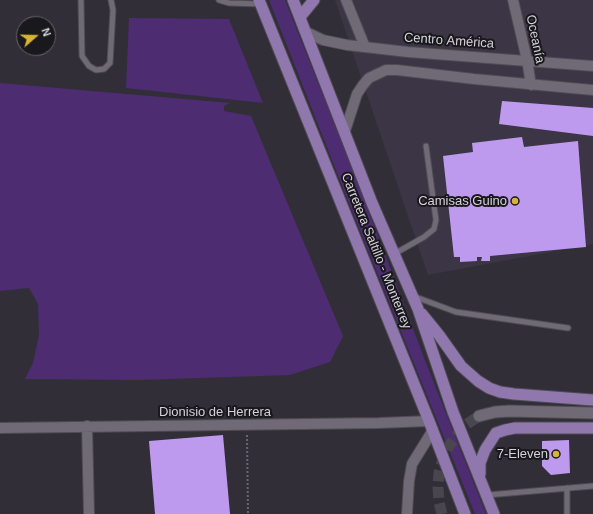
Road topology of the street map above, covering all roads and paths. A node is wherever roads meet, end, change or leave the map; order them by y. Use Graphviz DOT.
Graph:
graph roads {
  1 [pos="81,0"];
  2 [pos="110,0"];
  3 [pos="219,0"];
  4 [pos="293,0"];
  5 [pos="314,0"];
  6 [pos="346,0"];
  7 [pos="513,0"];
  8 [pos="260,2"];
  9 [pos="300,17"];
  10 [pos="306,32"];
  11 [pos="364,47"];
  12 [pos="527,60"];
  13 [pos="593,66"];
  14 [pos="531,84"];
  15 [pos="593,90"];
  16 [pos="345,131"];
  17 [pos="426,146"];
  18 [pos="394,254"];
  19 [pos="412,295"];
  20 [pos="418,309"];
  21 [pos="568,328"];
  22 [pos="593,400"];
  23 [pos="593,413"];
  24 [pos="479,416"];
  25 [pos="247,425"];
  26 [pos="431,425"];
  27 [pos="87,426"];
  28 [pos="0,428"];
  29 [pos="593,428"];
  30 [pos="481,481"];
  31 [pos="593,486"];
  32 [pos="567,488"];
  33 [pos="486,495"];
  34 [pos="89,514"];
  35 [pos="248,514"];
  36 [pos="407,514"];
  37 [pos="465,514"];
  38 [pos="494,514"];
  39 [pos="567,514"];
  1 -- 2 [label="lane"];
  3 -- 8 [label="lane"];
  4 -- 9 [label="main road, Carretera Saltillo - Monterrey"];
  5 -- 9 [label="main road"];
  6 -- 11 [label="street"];
  7 -- 12 [label="street, Oceanía"];
  8 -- 26 [label="main road, Carretera Saltillo - Monterrey"];
  9 -- 10 [label="main road, Carretera Saltillo - Monterrey"];
  10 -- 11 [label="street, Centro América"];
  10 -- 16 [label="main road, Carretera Saltillo - Monterrey"];
  11 -- 12 [label="street, Centro América"];
  12 -- 13 [label="street, Centro América"];
  12 -- 14 [label="street, Oceanía"];
  14 -- 15 [label="street"];
  14 -- 16 [label="street"];
  16 -- 18 [label="main road, Carretera Saltillo - Monterrey"];
  17 -- 18 [label="lane"];
  18 -- 19 [label="main road, Carretera Saltillo - Monterrey"];
  19 -- 20 [label="main road, Carretera Saltillo - Monterrey"];
  19 -- 21 [label="lane"];
  20 -- 22 [label="main road"];
  20 -- 30 [label="main road, Carretera Saltillo - Monterrey"];
  23 -- 24 [label="street"];
  25 -- 26 [label="street, Dionisio de Herrera"];
  25 -- 27 [label="street, Dionisio de Herrera"];
  25 -- 35 [label="path"];
  26 -- 36 [label="street"];
  26 -- 37 [label="main road, Carretera Saltillo - Monterrey"];
  27 -- 28 [label="street, Dionisio de Herrera"];
  27 -- 34 [label="street"];
  29 -- 30 [label="main road"];
  30 -- 33 [label="main road, Carretera Saltillo - Monterrey"];
  31 -- 32 [label="lane"];
  32 -- 33 [label="lane"];
  32 -- 39 [label="lane"];
  33 -- 38 [label="main road, Carretera Saltillo - Monterrey"];
}
